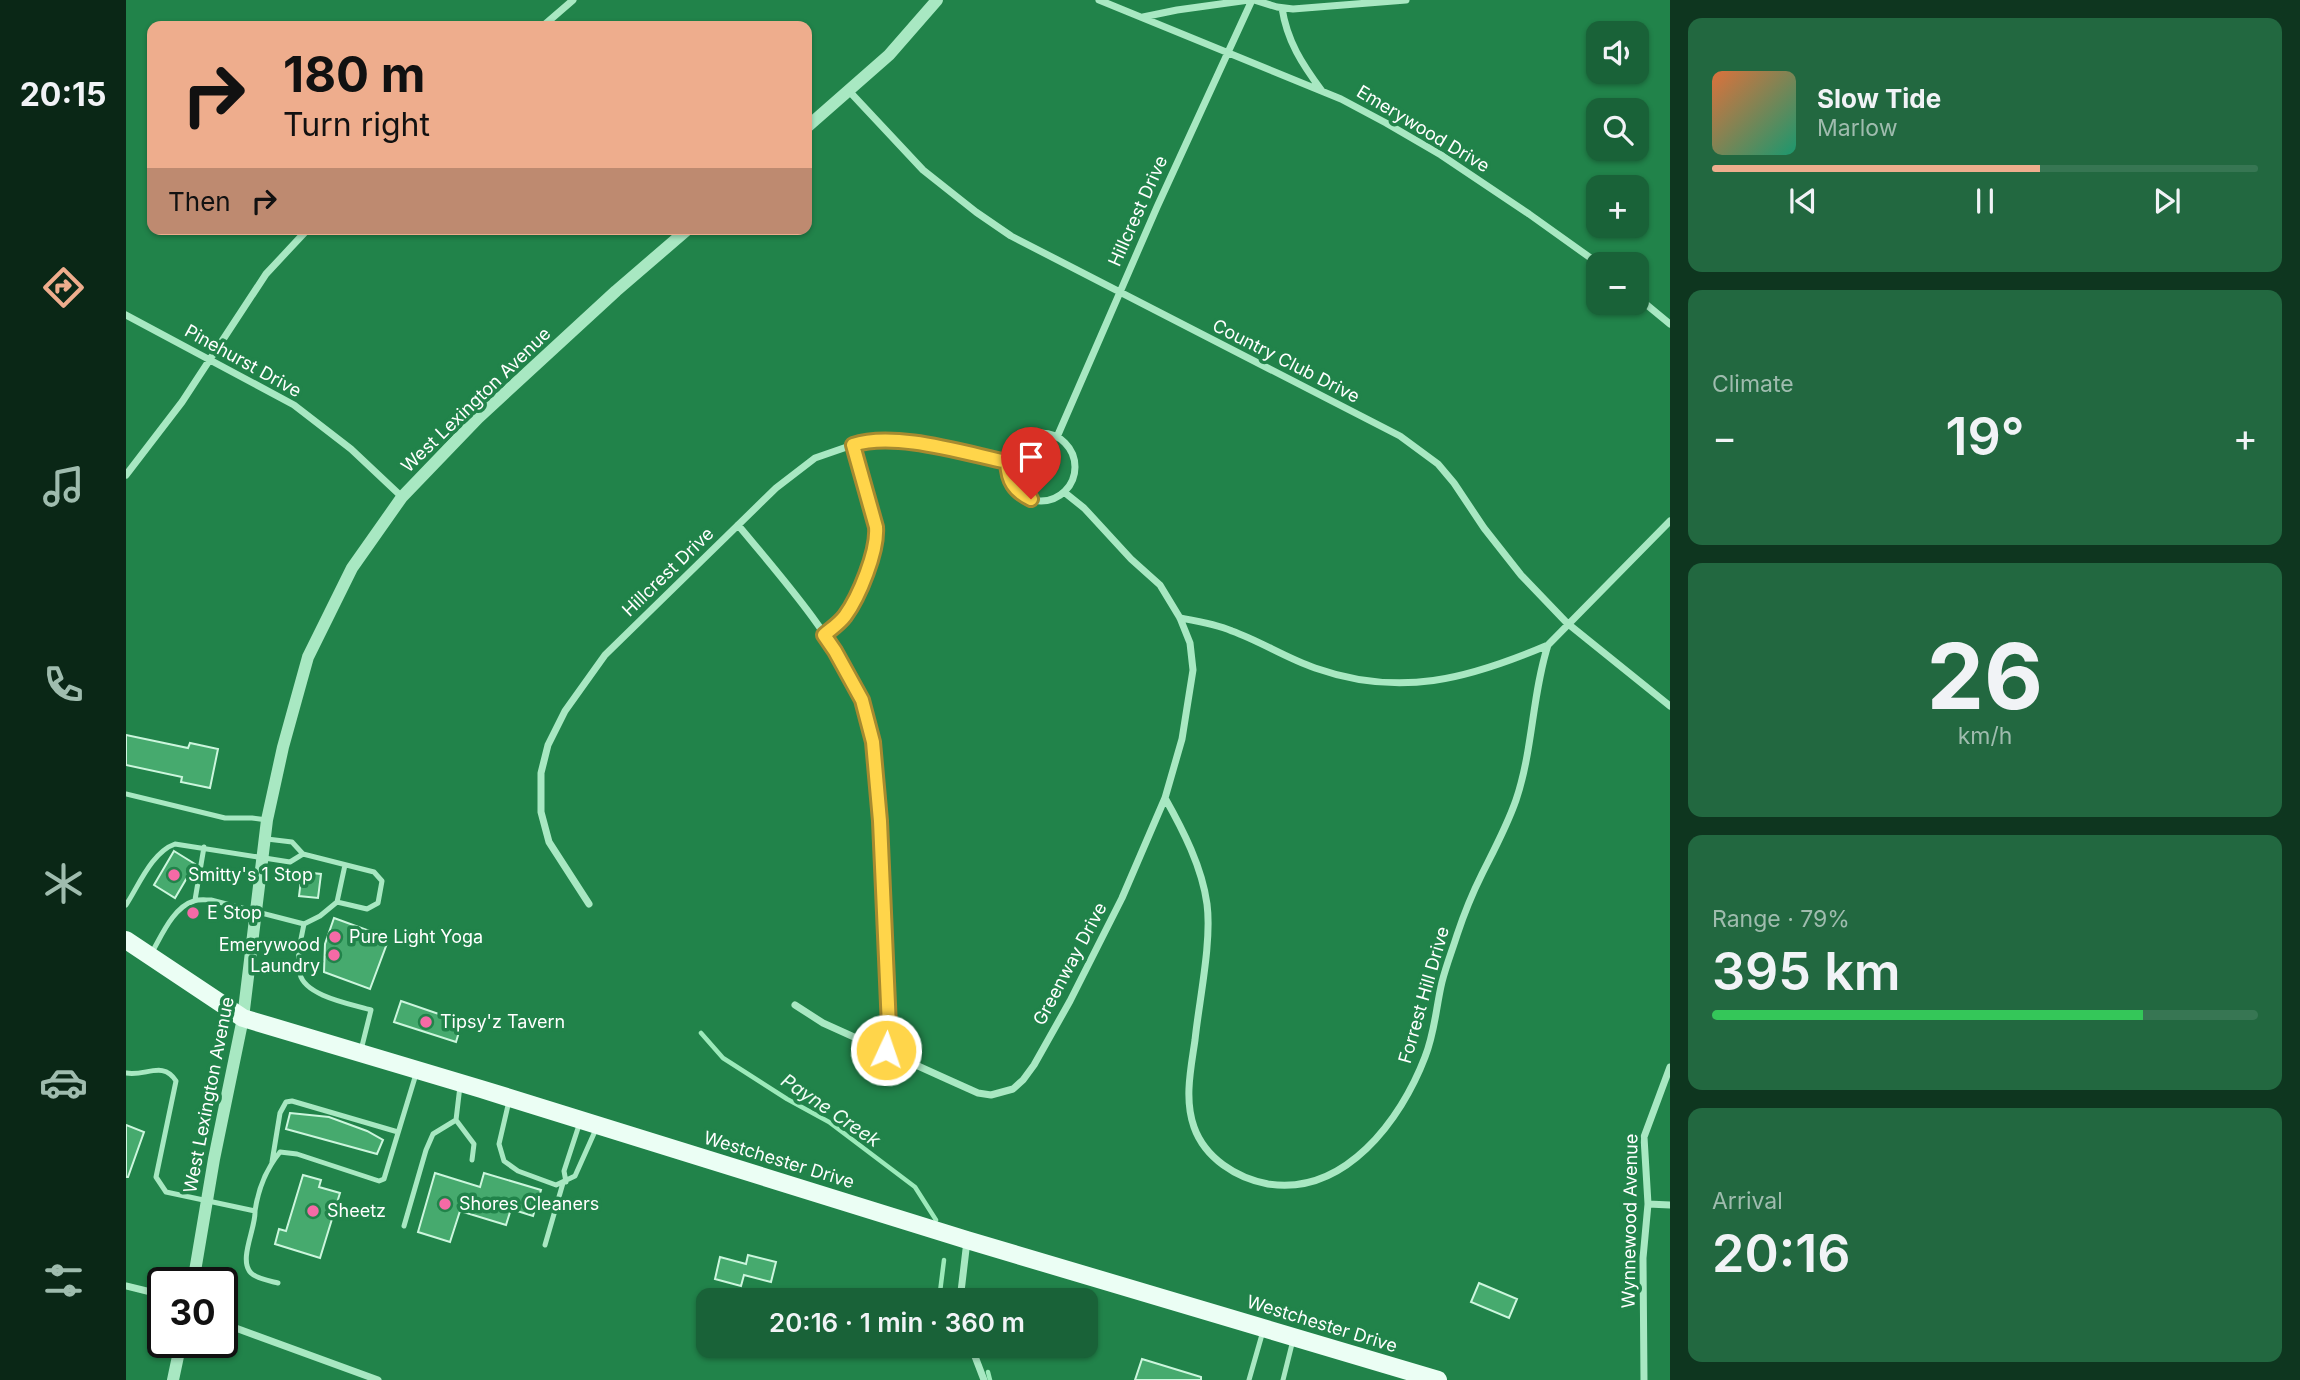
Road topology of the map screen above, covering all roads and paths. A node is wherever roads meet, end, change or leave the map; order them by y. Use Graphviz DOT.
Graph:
graph roads {
  1 [pos="573,0"];
  2 [pos="937,0"];
  3 [pos="1099,0"];
  4 [pos="1252,0"];
  5 [pos="1406,0"];
  6 [pos="1282,8"];
  7 [pos="1142,17"];
  8 [pos="549,21"];
  9 [pos="1227,52"];
  10 [pos="849,91"];
  11 [pos="1322,91"];
  12 [pos="812,123"];
  13 [pos="302,235"];
  14 [pos="681,235"];
  15 [pos="1586,255"];
  16 [pos="1119,293"];
  17 [pos="1649,307"];
  18 [pos="126,315"];
  19 [pos="1670,324"];
  20 [pos="209,359"];
  21 [pos="1057,437"];
  22 [pos="853,445"];
  23 [pos="1007,462"];
  24 [pos="126,475"];
  25 [pos="1064,492"];
  26 [pos="402,497"];
  27 [pos="1670,521"];
  28 [pos="738,525"];
  29 [pos="1180,618"];
  30 [pos="1567,623"];
  31 [pos="824,635"];
  32 [pos="1548,645"];
  33 [pos="1670,706"];
  34 [pos="126,794"];
  35 [pos="1165,798"];
  36 [pos="267,820"];
  37 [pos="265,838"];
  38 [pos="204,847"];
  39 [pos="303,854"];
  40 [pos="261,859"];
  41 [pos="345,865"];
  42 [pos="195,900"];
  43 [pos="337,902"];
  44 [pos="589,904"];
  45 [pos="126,905"];
  46 [pos="256,913"];
  47 [pos="304,924"];
  48 [pos="126,940"];
  49 [pos="149,957"];
  50 [pos="795,1005"];
  51 [pos="243,1018"];
  52 [pos="886,1050"];
  53 [pos="360,1053"];
  54 [pos="1670,1067"];
  55 [pos="418,1070"];
  56 [pos="126,1073"];
  57 [pos="461,1083"];
  58 [pos="509,1098"];
  59 [pos="456,1120"];
  60 [pos="589,1123"];
  61 [pos="398,1132"];
  62 [pos="472,1160"];
  63 [pos="271,1162"];
  64 [pos="565,1182"];
  65 [pos="207,1200"];
  66 [pos="1648,1204"];
  67 [pos="1670,1205"];
  68 [pos="255,1211"];
  69 [pos="404,1226"];
  70 [pos="967,1240"];
  71 [pos="545,1245"];
  72 [pos="196,1267"];
  73 [pos="278,1283"];
  74 [pos="126,1286"];
  75 [pos="961,1288"];
  76 [pos="147,1291"];
  77 [pos="1264,1328"];
  78 [pos="238,1329"];
  79 [pos="1294,1337"];
  80 [pos="178,1358"];
  81 [pos="976,1358"];
  82 [pos="173,1380"];
  83 [pos="378,1380"];
  84 [pos="984,1380"];
  85 [pos="1249,1380"];
  86 [pos="1283,1380"];
  87 [pos="1438,1380"];
  88 [pos="1644,1380"];
  1 -- 8 [label="street"];
  2 -- 10 [label="street"];
  3 -- 7 [label="street, Emerywood Drive"];
  4 -- 6 [label="street"];
  4 -- 7 [label="street"];
  4 -- 9 [label="street, Hillcrest Drive"];
  5 -- 6 [label="street"];
  6 -- 11 [label="street"];
  7 -- 9 [label="street, Emerywood Drive"];
  9 -- 11 [label="street, Emerywood Drive"];
  9 -- 16 [label="street, Hillcrest Drive"];
  10 -- 12 [label="street"];
  10 -- 16 [label="street, Country Club Drive"];
  11 -- 15 [label="street, Emerywood Drive"];
  13 -- 20 [label="street"];
  14 -- 26 [label="street, West Lexington Avenue"];
  16 -- 21 [label="street, Hillcrest Drive"];
  16 -- 30 [label="street, Country Club Drive"];
  17 -- 19 [label="street"];
  18 -- 20 [label="street, Pinehurst Drive"];
  20 -- 24 [label="street"];
  20 -- 26 [label="street, Pinehurst Drive"];
  21 -- 23 [label="street"];
  21 -- 25 [label="street"];
  22 -- 23 [label="street, Hillcrest Drive"];
  22 -- 28 [label="street, Hillcrest Drive"];
  22 -- 31 [label="lane"];
  23 -- 25 [label="street"];
  25 -- 29 [label="street, Greenway Drive"];
  26 -- 36 [label="street, West Lexington Avenue"];
  27 -- 30 [label="street, Forrest Hill Drive"];
  28 -- 31 [label="street"];
  28 -- 44 [label="street, Hillcrest Drive"];
  29 -- 32 [label="street"];
  29 -- 35 [label="street, Greenway Drive"];
  30 -- 32 [label="street, Forrest Hill Drive"];
  30 -- 33 [label="street, Country Club Drive"];
  31 -- 52 [label="street"];
  32 -- 35 [label="street, Forrest Hill Drive"];
  34 -- 36 [label="lane"];
  35 -- 52 [label="street, Greenway Drive"];
  36 -- 37 [label="street, West Lexington Avenue"];
  37 -- 39 [label="lane"];
  37 -- 40 [label="street, West Lexington Avenue"];
  38 -- 40 [label="lane"];
  38 -- 42 [label="lane"];
  38 -- 45 [label="lane"];
  39 -- 40 [label="lane"];
  39 -- 41 [label="lane"];
  40 -- 46 [label="street, West Lexington Avenue"];
  41 -- 43 [label="lane"];
  41 -- 43 [label="lane"];
  42 -- 46 [label="lane"];
  42 -- 49 [label="lane"];
  43 -- 47 [label="lane"];
  46 -- 47 [label="lane"];
  46 -- 51 [label="street, West Lexington Avenue"];
  47 -- 53 [label="lane"];
  48 -- 49 [label="main road, Westchester Drive"];
  49 -- 51 [label="main road, Westchester Drive"];
  50 -- 52 [label="street, Greenway Drive"];
  51 -- 53 [label="main road, Westchester Drive"];
  51 -- 65 [label="street, West Lexington Avenue"];
  53 -- 55 [label="main road, Westchester Drive"];
  54 -- 66 [label="street, Wynnewood Avenue"];
  55 -- 57 [label="main road, Westchester Drive"];
  55 -- 61 [label="lane"];
  56 -- 65 [label="lane"];
  57 -- 58 [label="main road, Westchester Drive"];
  57 -- 59 [label="lane"];
  58 -- 60 [label="main road, Westchester Drive"];
  58 -- 64 [label="lane"];
  59 -- 62 [label="lane"];
  59 -- 69 [label="lane"];
  60 -- 64 [label="lane"];
  60 -- 64 [label="lane"];
  60 -- 70 [label="main road, Westchester Drive"];
  61 -- 63 [label="lane"];
  61 -- 63 [label="lane"];
  63 -- 68 [label="lane"];
  64 -- 71 [label="lane"];
  65 -- 68 [label="lane"];
  65 -- 72 [label="street, West Lexington Avenue"];
  66 -- 67 [label="street"];
  66 -- 88 [label="street, Wynnewood Avenue"];
  68 -- 73 [label="lane"];
  70 -- 75 [label="street"];
  70 -- 77 [label="main road, Westchester Drive"];
  74 -- 76 [label="street"];
  77 -- 79 [label="main road, Westchester Drive"];
  77 -- 85 [label="lane"];
  78 -- 83 [label="street"];
  79 -- 86 [label="lane"];
  79 -- 87 [label="main road, Westchester Drive"];
  80 -- 82 [label="street"];
  81 -- 84 [label="street"];
}
